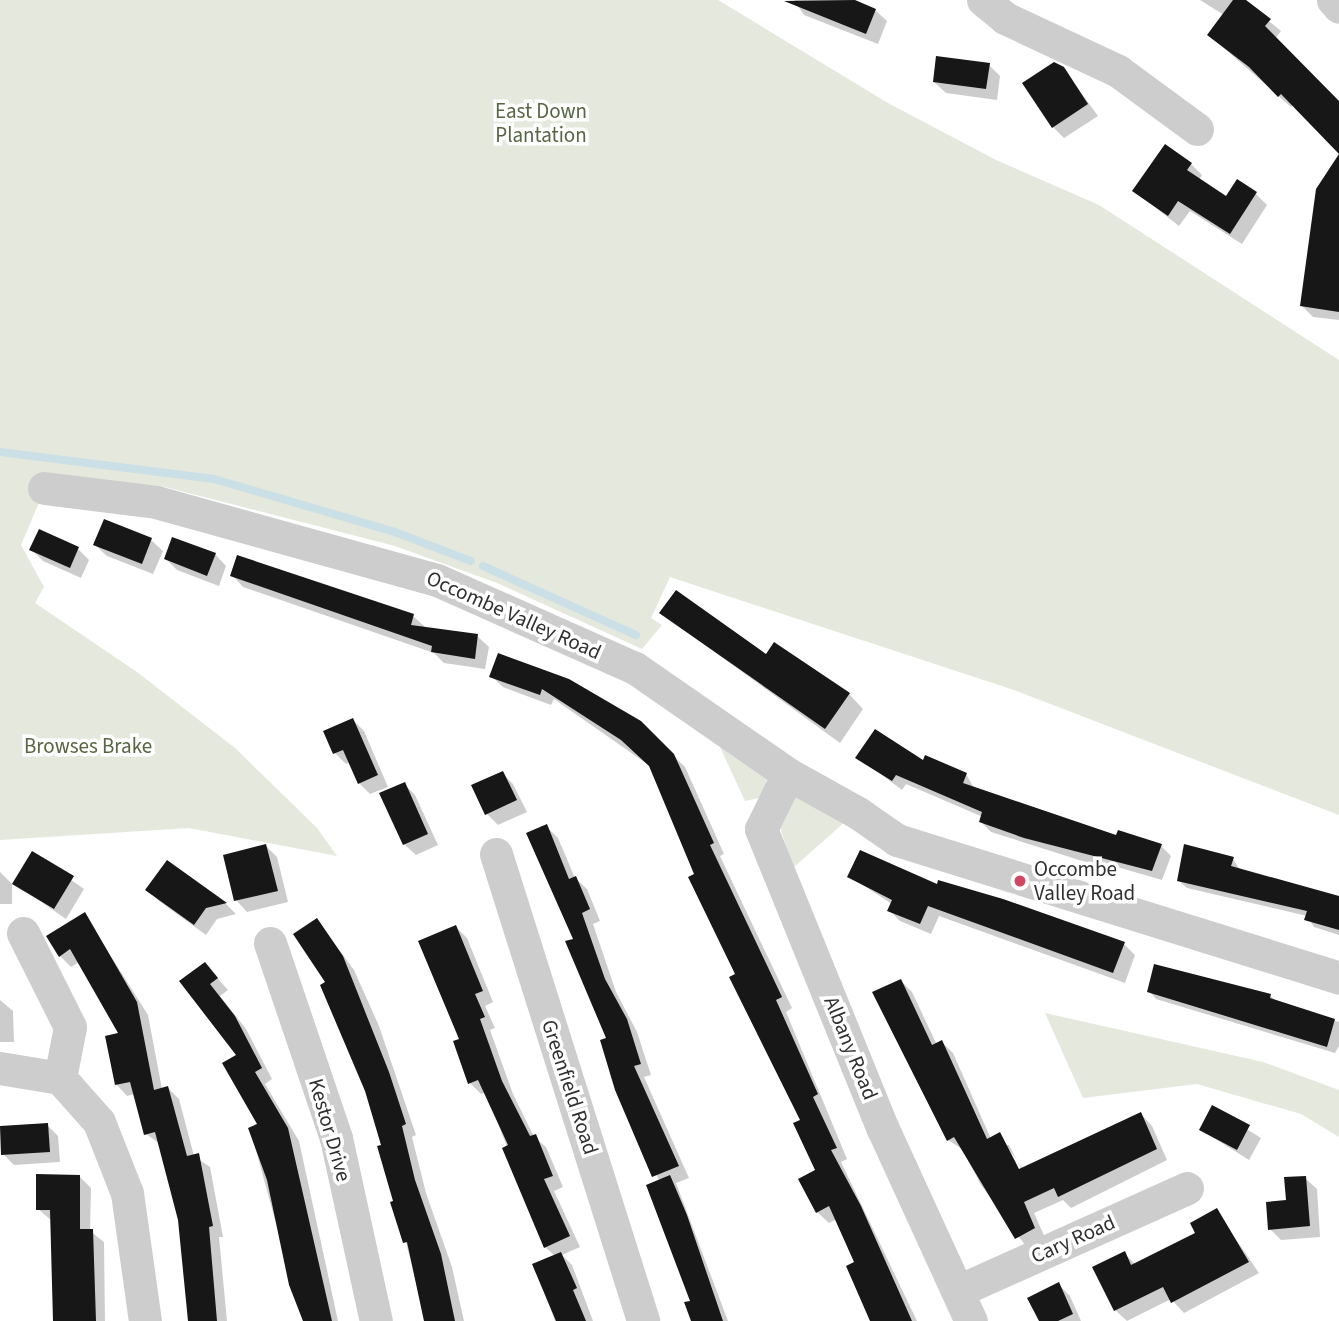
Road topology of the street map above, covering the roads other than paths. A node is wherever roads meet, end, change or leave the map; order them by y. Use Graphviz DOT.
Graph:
graph roads {
  1 [pos="983,0"];
  2 [pos="1333,0"];
  3 [pos="1339,7"];
  4 [pos="1197,129"];
  5 [pos="44,488"];
  6 [pos="788,774"];
  7 [pos="496,854"];
  8 [pos="23,933"];
  9 [pos="270,943"];
  10 [pos="1339,978"];
  11 [pos="0,1068"];
  12 [pos="60,1078"];
  13 [pos="1187,1188"];
  14 [pos="965,1306"];
  15 [pos="145,1321"];
  16 [pos="376,1321"];
  17 [pos="643,1321"];
  1 -- 4 [label="street"];
  2 -- 3 [label="street"];
  5 -- 6 [label="street, Occombe Valley Road"];
  6 -- 10 [label="street, Occombe Valley Road"];
  6 -- 14 [label="street, Albany Road"];
  7 -- 17 [label="street, Greenfield Road"];
  8 -- 12 [label="street"];
  9 -- 16 [label="street, Kestor Drive"];
  11 -- 12 [label="street"];
  12 -- 15 [label="street"];
  13 -- 14 [label="street, Cary Road"];
}
